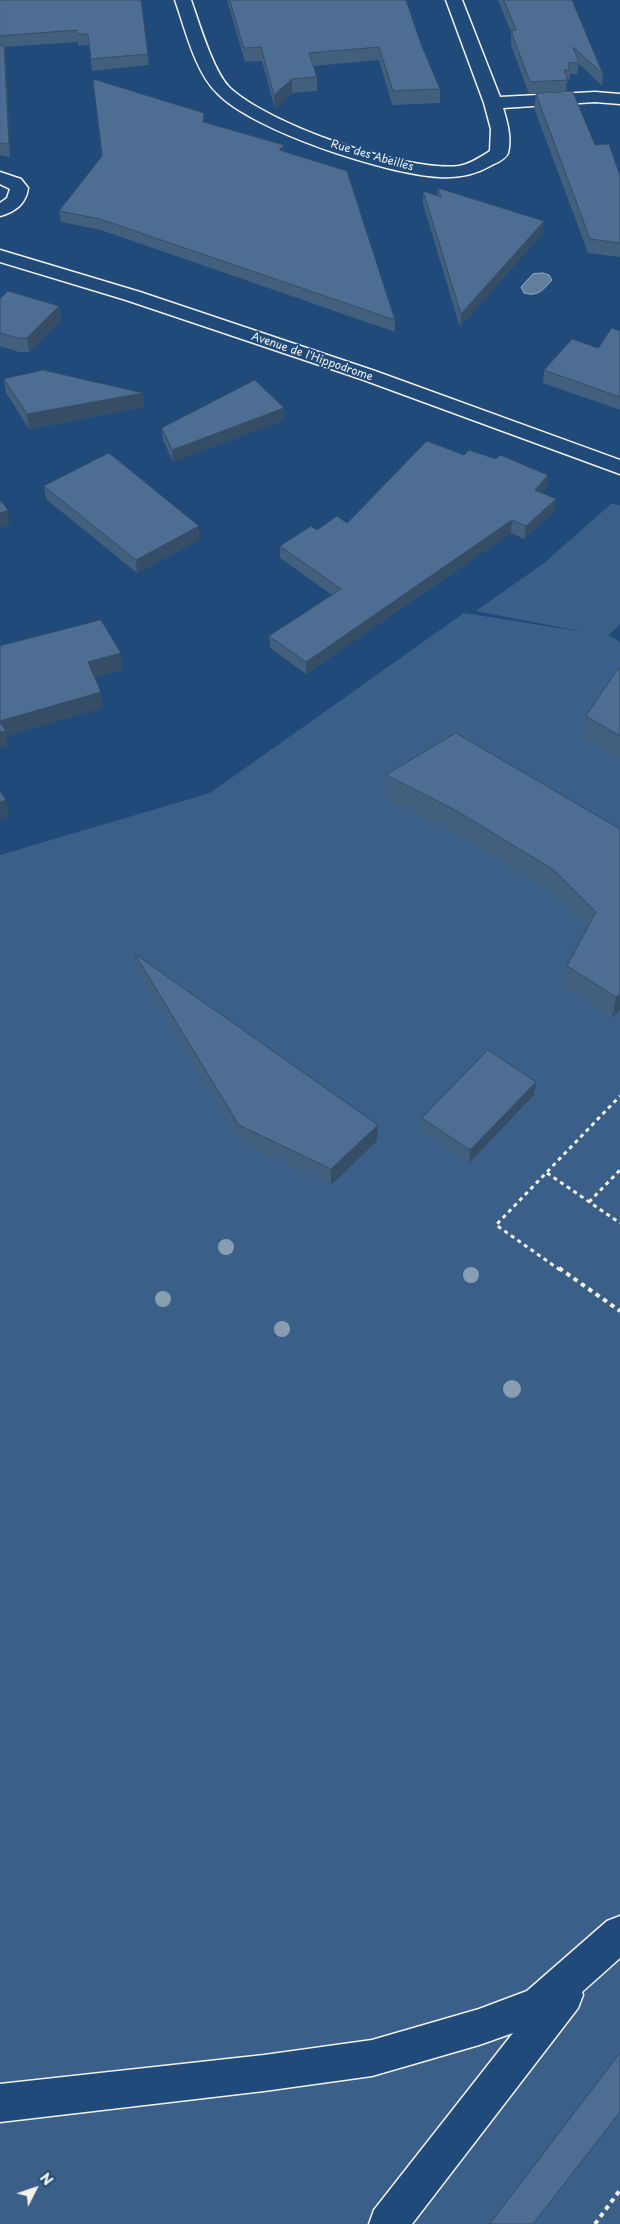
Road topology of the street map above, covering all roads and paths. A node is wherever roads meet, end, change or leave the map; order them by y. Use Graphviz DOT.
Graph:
graph roads {
  1 [pos="182,0"];
  2 [pos="454,0"];
  3 [pos="620,99"];
  4 [pos="493,103"];
  5 [pos="0,178"];
  6 [pos="0,210"];
  7 [pos="0,256"];
  8 [pos="620,467"];
  9 [pos="620,1096"];
  10 [pos="620,1170"];
  11 [pos="547,1173"];
  12 [pos="589,1202"];
  13 [pos="620,1223"];
  14 [pos="620,1311"];
  15 [pos="620,1934"];
  16 [pos="592,1960"];
  17 [pos="0,2103"];
  18 [pos="620,2190"];
  19 [pos="388,2224"];
  20 [pos="595,2224"];
  1 -- 4 [label="street, Rue des Abeilles"];
  2 -- 4 [label="street, Rue des Abeilles"];
  3 -- 4 [label="street"];
  5 -- 6 [label="street"];
  7 -- 8 [label="street, Avenue de l'Hippodrome"];
  9 -- 11 [label="path"];
  10 -- 12 [label="path"];
  11 -- 12 [label="path"];
  11 -- 14 [label="path"];
  12 -- 13 [label="path"];
  15 -- 16 [label="street"];
  16 -- 17 [label="street"];
  16 -- 19 [label="street"];
  18 -- 20 [label="path"];
}
